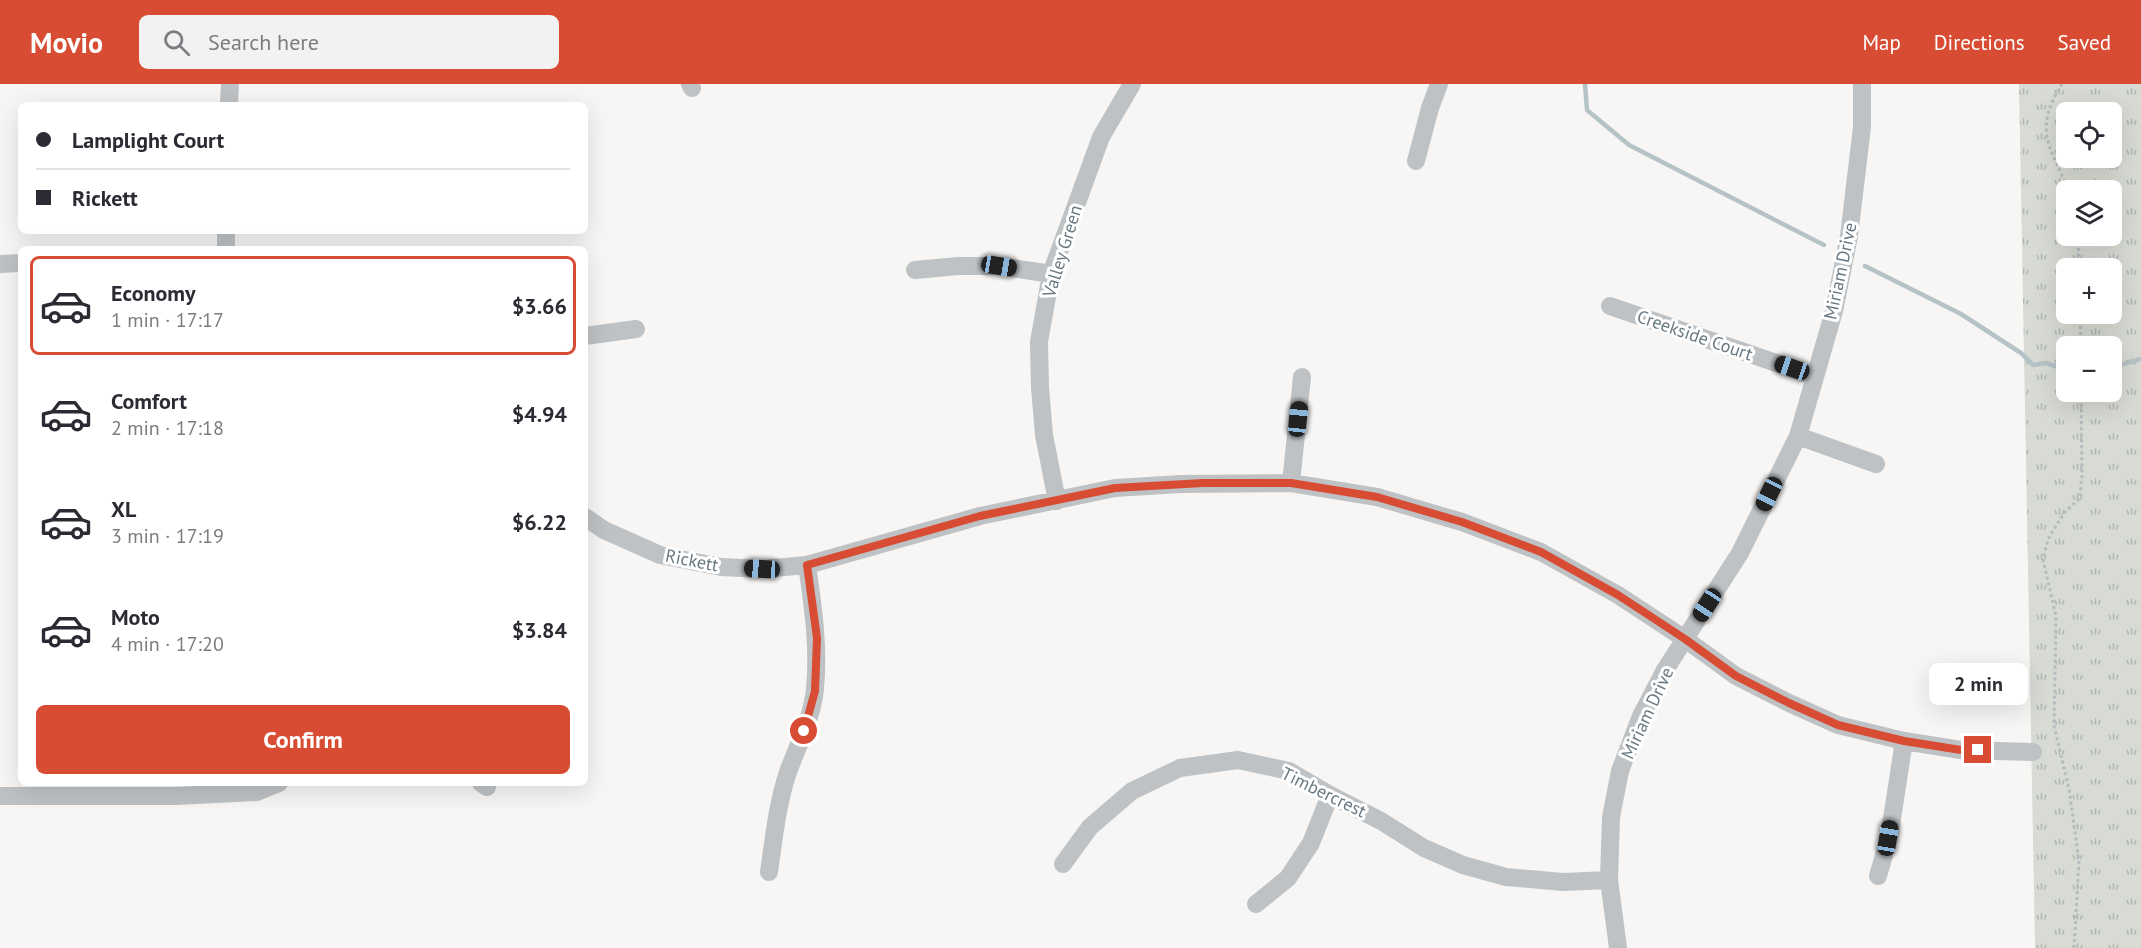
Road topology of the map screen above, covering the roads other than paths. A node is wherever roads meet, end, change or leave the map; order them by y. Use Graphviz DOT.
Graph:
graph roads {
  1 [pos="230,84"];
  2 [pos="1131,84"];
  3 [pos="1439,84"];
  4 [pos="1862,84"];
  5 [pos="229,102"];
  6 [pos="1416,161"];
  7 [pos="18,263"];
  8 [pos="0,264"];
  9 [pos="915,270"];
  10 [pos="1051,274"];
  11 [pos="1610,306"];
  12 [pos="636,329"];
  13 [pos="588,336"];
  14 [pos="1814,376"];
  15 [pos="1302,377"];
  16 [pos="1798,436"];
  17 [pos="1876,464"];
  18 [pos="1291,483"];
  19 [pos="1057,501"];
  20 [pos="588,518"];
  21 [pos="807,565"];
  22 [pos="1685,639"];
  23 [pos="1904,741"];
  24 [pos="2033,752"];
  25 [pos="272,786"];
  26 [pos="0,795"];
  27 [pos="1330,795"];
  28 [pos="1063,864"];
  29 [pos="769,872"];
  30 [pos="1878,876"];
  31 [pos="1609,880"];
  32 [pos="1256,904"];
  33 [pos="1618,948"];
  1 -- 5 [label="street"];
  2 -- 10 [label="street, Valley Green"];
  3 -- 6 [label="street"];
  4 -- 14 [label="street, Miriam Drive"];
  7 -- 8 [label="street"];
  9 -- 10 [label="street"];
  10 -- 19 [label="street, Valley Green"];
  11 -- 14 [label="street, Creekside Court"];
  12 -- 13 [label="street"];
  14 -- 16 [label="street, Miriam Drive"];
  15 -- 18 [label="street"];
  16 -- 17 [label="street"];
  16 -- 22 [label="street, Miriam Drive"];
  18 -- 19 [label="street, Rickett"];
  18 -- 22 [label="street, Rickett"];
  19 -- 21 [label="street, Rickett"];
  20 -- 21 [label="street, Rickett"];
  21 -- 29 [label="street"];
  22 -- 23 [label="street, Rickett"];
  22 -- 31 [label="street, Miriam Drive"];
  23 -- 24 [label="street, Rickett"];
  23 -- 30 [label="street"];
  25 -- 26 [label="street"];
  27 -- 28 [label="street, Timbercrest"];
  27 -- 31 [label="street, Timbercrest"];
  27 -- 32 [label="street"];
  31 -- 33 [label="street, Miriam Drive"];
}
